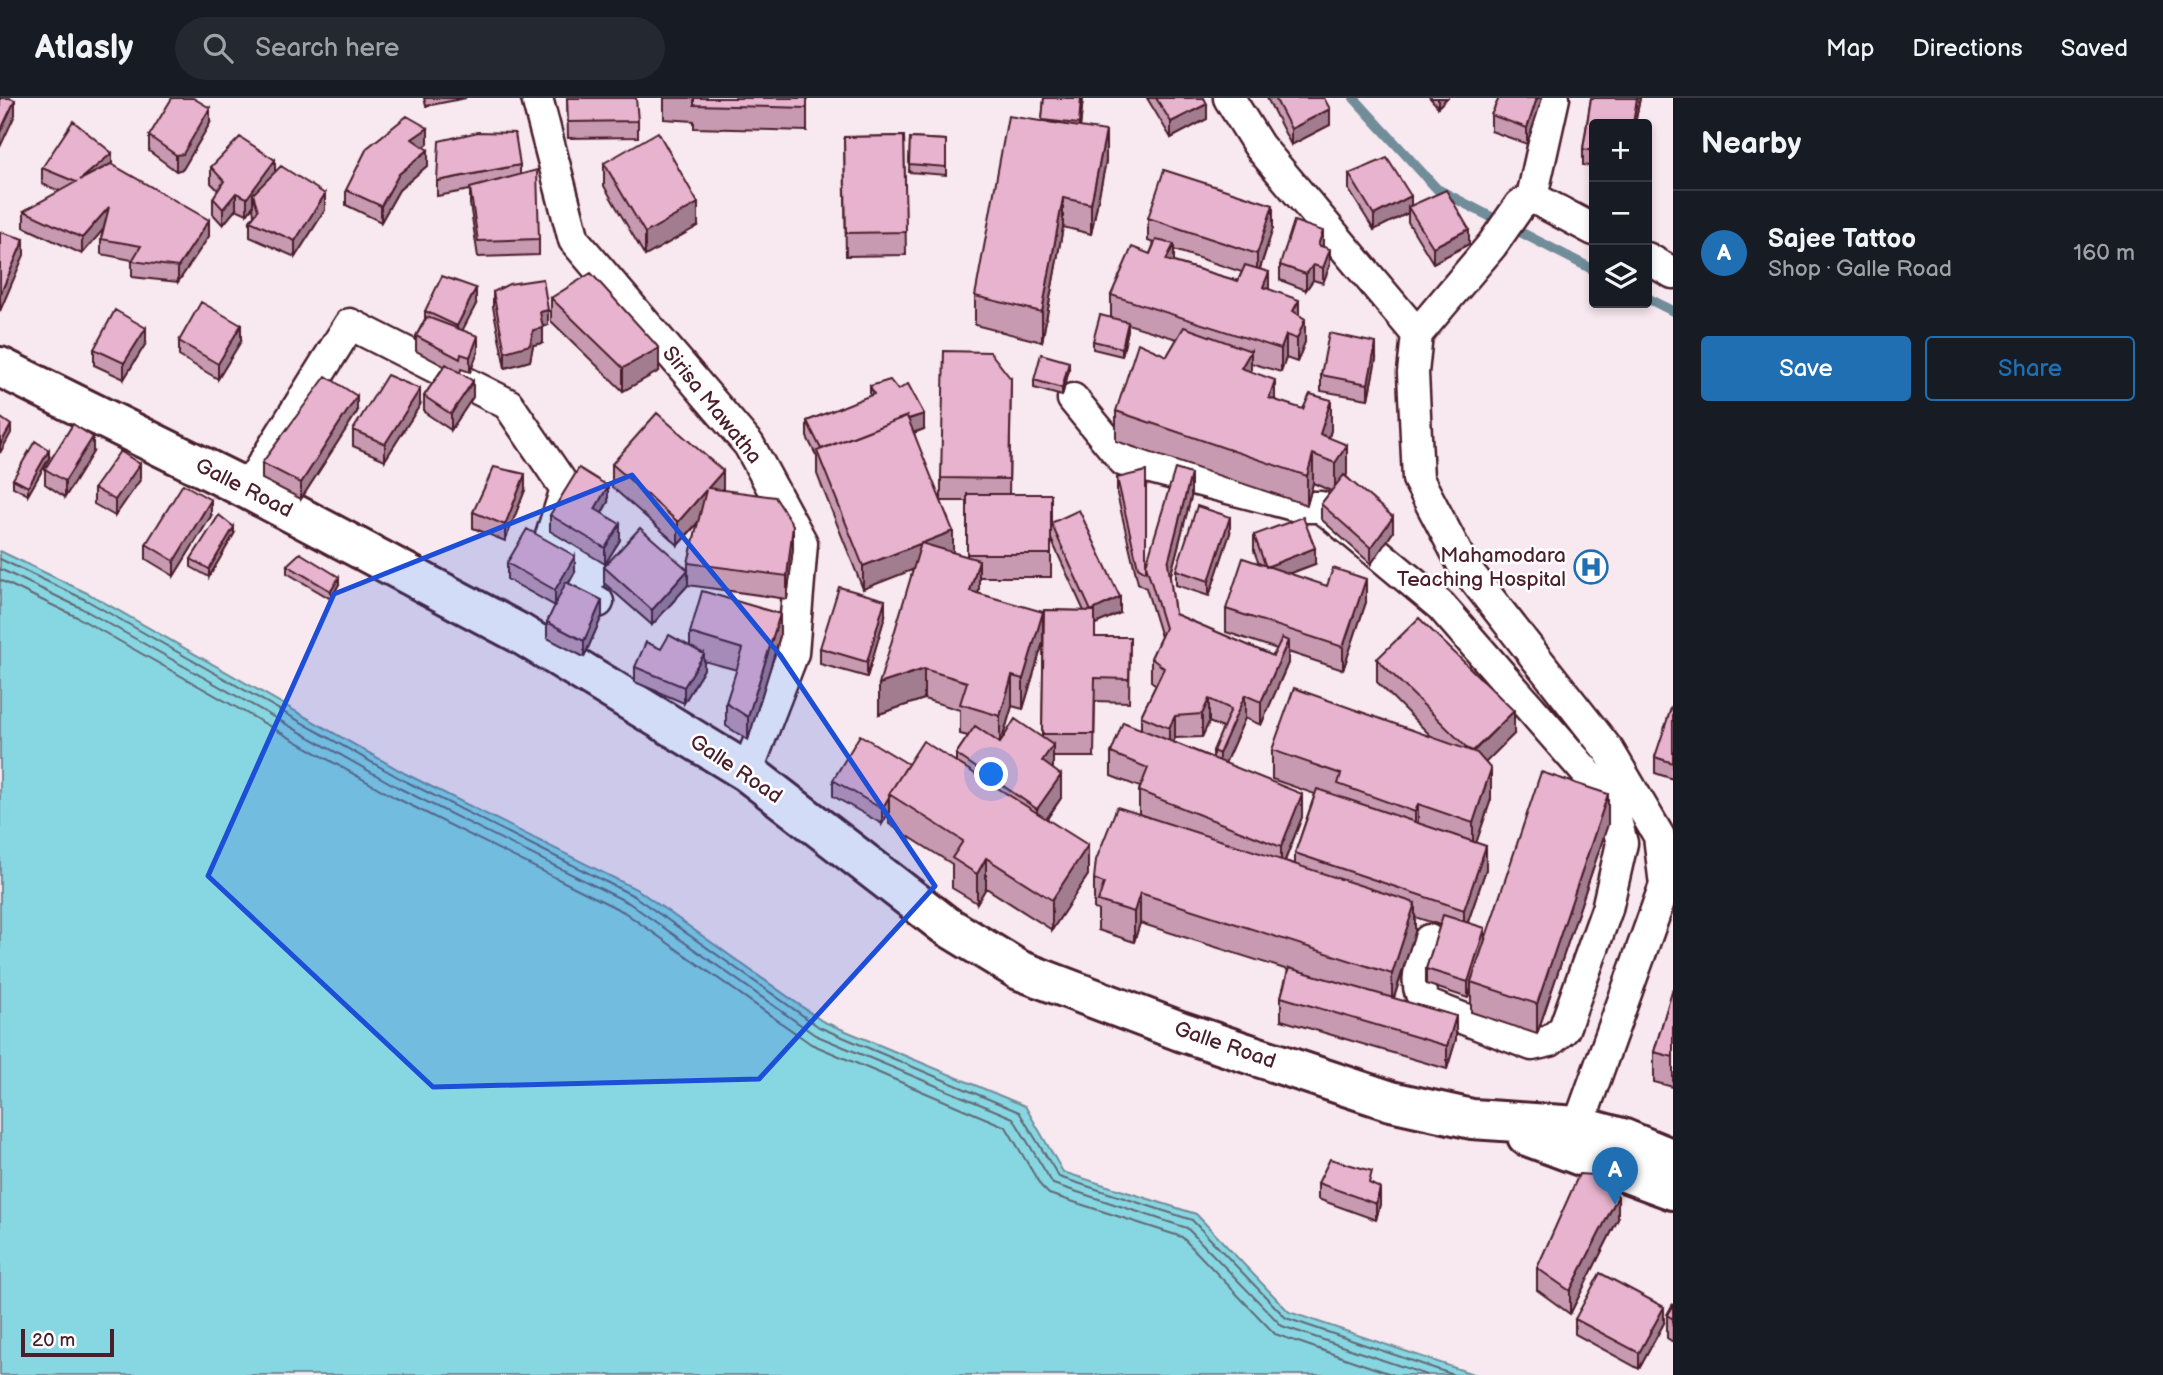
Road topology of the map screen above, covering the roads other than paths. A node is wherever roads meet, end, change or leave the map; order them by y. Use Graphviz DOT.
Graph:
graph roads {
  1 [pos="537,98"];
  2 [pos="1229,98"];
  3 [pos="1554,98"];
  4 [pos="1526,201"];
  5 [pos="1589,228"];
  6 [pos="1417,334"];
  7 [pos="0,367"];
  8 [pos="1073,399"];
  9 [pos="247,489"];
  10 [pos="598,602"];
  11 [pos="747,772"];
  12 [pos="1607,909"];
  13 [pos="1648,931"];
  14 [pos="1429,940"];
  15 [pos="1573,1139"];
  16 [pos="1673,1158"];
  17 [pos="1673,1190"];
  1 -- 11 [label="street, Sirisa Mawatha"];
  2 -- 6 [label="street"];
  3 -- 4 [label="street"];
  4 -- 5 [label="street"];
  4 -- 6 [label="street"];
  6 -- 13 [label="street"];
  7 -- 9 [label="highway, Galle Road"];
  8 -- 12 [label="street"];
  9 -- 10 [label="street"];
  9 -- 11 [label="highway, Galle Road"];
  11 -- 15 [label="highway, Galle Road"];
  12 -- 13 [label="street"];
  12 -- 14 [label="street"];
  13 -- 15 [label="street"];
  15 -- 16 [label="highway, Galle Road"];
  15 -- 17 [label="highway, Galle Road"];
}
